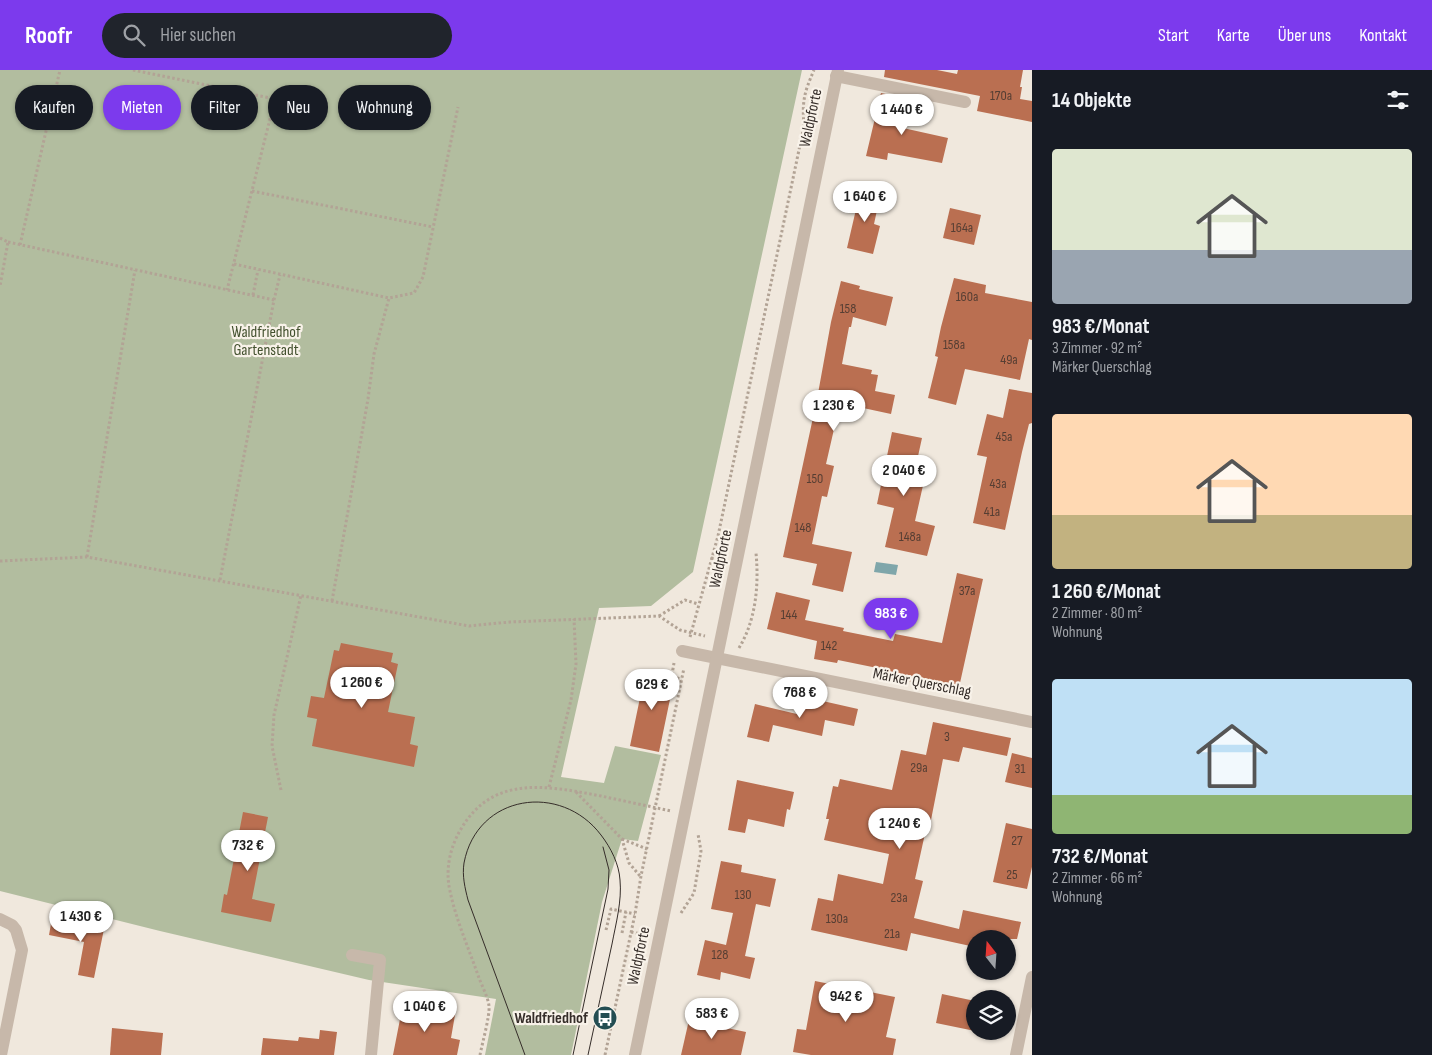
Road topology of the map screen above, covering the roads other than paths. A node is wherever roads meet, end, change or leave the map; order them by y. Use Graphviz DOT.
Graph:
graph roads {
  1 [pos="837,73"];
  2 [pos="965,102"];
  3 [pos="685,651"];
  4 [pos="717,658"];
  5 [pos="1032,722"];
  6 [pos="0,919"];
  7 [pos="352,955"];
  8 [pos="1032,977"];
  9 [pos="1,1055"];
  10 [pos="371,1055"];
  11 [pos="635,1055"];
  12 [pos="1016,1055"];
  1 -- 2 [label="street"];
  1 -- 4 [label="street, Waldpforte"];
  3 -- 4 [label="street, Märker Querschlag"];
  4 -- 5 [label="street, Märker Querschlag"];
  4 -- 11 [label="street, Waldpforte"];
  6 -- 9 [label="street"];
  7 -- 10 [label="street"];
  8 -- 12 [label="street"];
}
